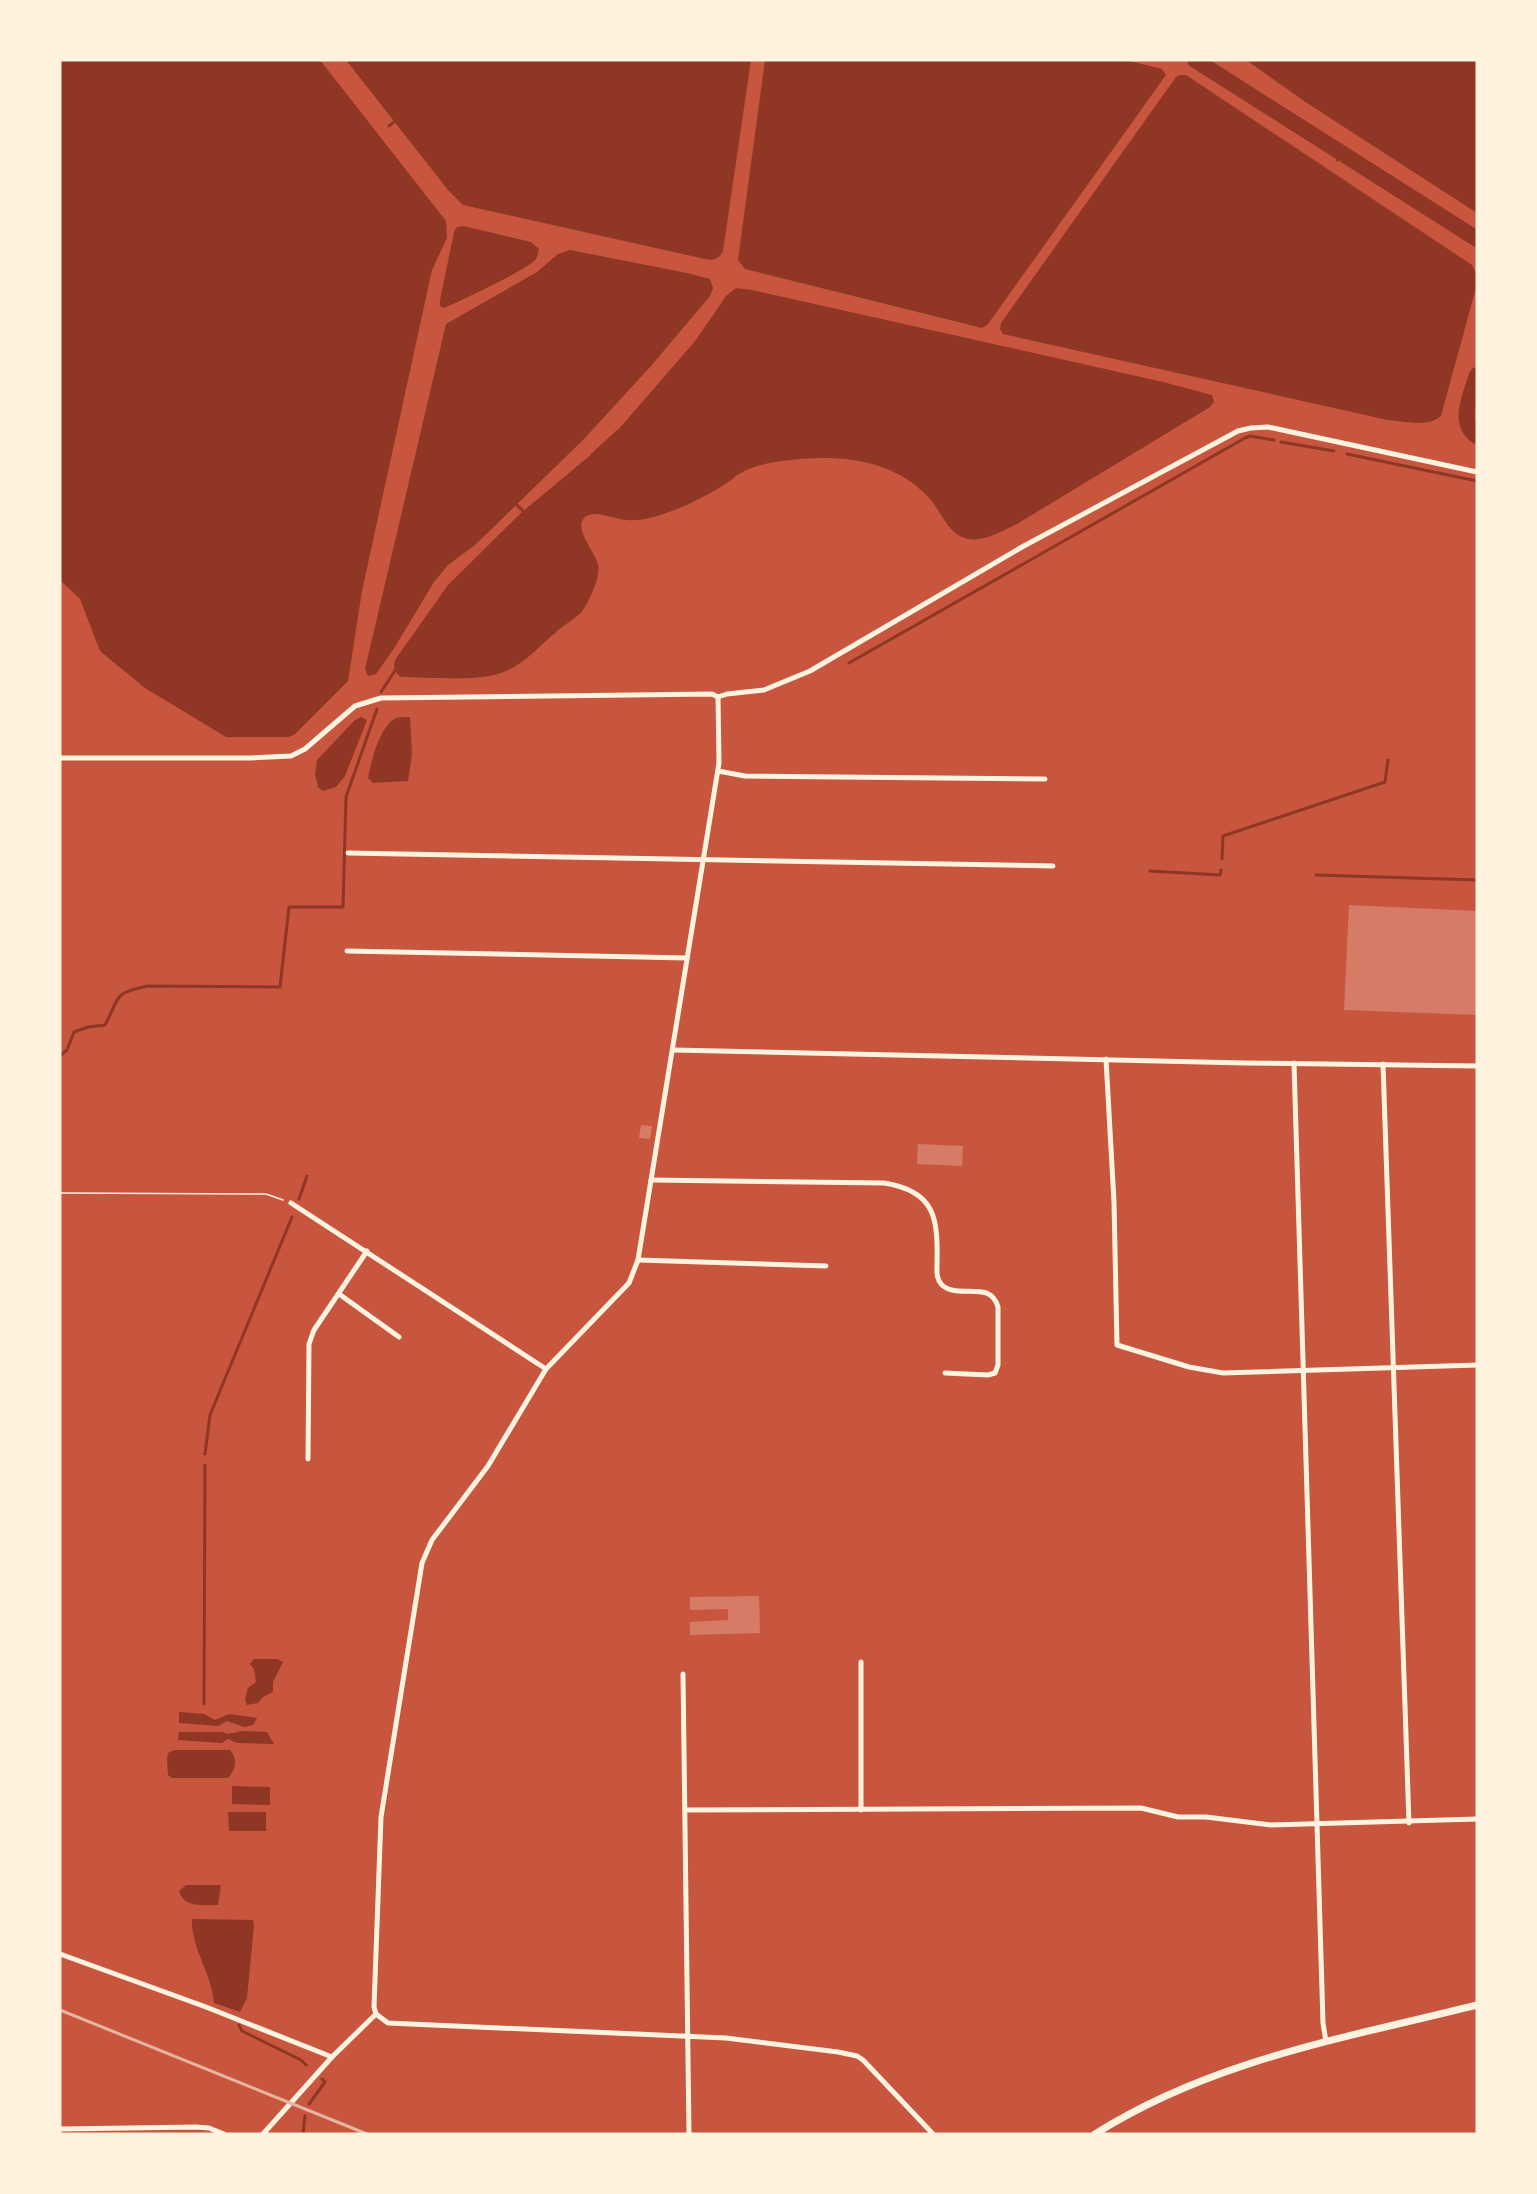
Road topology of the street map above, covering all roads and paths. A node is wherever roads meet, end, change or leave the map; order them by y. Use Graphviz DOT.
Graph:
graph roads {
  1 [pos="1477,472"];
  2 [pos="718,697"];
  3 [pos="60,758"];
  4 [pos="718,771"];
  5 [pos="1045,779"];
  6 [pos="348,853"];
  7 [pos="704,859"];
  8 [pos="1053,866"];
  9 [pos="347,951"];
  10 [pos="687,958"];
  11 [pos="673,1050"];
  12 [pos="1106,1059"];
  13 [pos="1293,1063"];
  14 [pos="1383,1064"];
  15 [pos="1477,1066"];
  16 [pos="651,1180"];
  17 [pos="60,1193"];
  18 [pos="291,1203"];
  19 [pos="367,1251"];
  20 [pos="638,1260"];
  21 [pos="826,1266"];
  22 [pos="339,1294"];
  23 [pos="399,1336"];
  24 [pos="1477,1365"];
  25 [pos="1393,1368"];
  26 [pos="546,1370"];
  27 [pos="1302,1370"];
  28 [pos="945,1373"];
  29 [pos="308,1459"];
  30 [pos="861,1662"];
  31 [pos="683,1674"];
  32 [pos="685,1810"];
  33 [pos="861,1810"];
  34 [pos="1477,1820"];
  35 [pos="1409,1822"];
  36 [pos="1317,1825"];
  37 [pos="60,1954"];
  38 [pos="1477,2005"];
  39 [pos="376,2014"];
  40 [pos="688,2036"];
  41 [pos="1326,2042"];
  42 [pos="332,2057"];
  43 [pos="60,2129"];
  44 [pos="224,2134"];
  45 [pos="263,2134"];
  46 [pos="689,2134"];
  47 [pos="933,2134"];
  48 [pos="1095,2134"];
  1 -- 2 [label="street"];
  2 -- 3 [label="street"];
  2 -- 4 [label="street"];
  4 -- 5 [label="street"];
  4 -- 7 [label="street"];
  6 -- 7 [label="street"];
  7 -- 8 [label="street"];
  7 -- 10 [label="street"];
  9 -- 10 [label="street"];
  10 -- 11 [label="street"];
  11 -- 12 [label="street"];
  11 -- 16 [label="street"];
  12 -- 13 [label="street"];
  12 -- 27 [label="street"];
  13 -- 14 [label="street"];
  13 -- 27 [label="street"];
  14 -- 15 [label="street"];
  14 -- 25 [label="street"];
  16 -- 20 [label="street"];
  16 -- 28 [label="street"];
  17 -- 18 [label="path"];
  18 -- 19 [label="street"];
  19 -- 22 [label="street"];
  19 -- 26 [label="street"];
  20 -- 21 [label="street"];
  20 -- 26 [label="street"];
  22 -- 23 [label="street"];
  22 -- 29 [label="street"];
  24 -- 25 [label="street"];
  25 -- 27 [label="street"];
  25 -- 35 [label="street"];
  26 -- 39 [label="street"];
  27 -- 36 [label="street"];
  30 -- 33 [label="street"];
  31 -- 32 [label="street"];
  32 -- 33 [label="street"];
  32 -- 40 [label="street"];
  33 -- 36 [label="street"];
  34 -- 35 [label="street"];
  35 -- 36 [label="street"];
  36 -- 41 [label="street"];
  37 -- 42 [label="street"];
  38 -- 41 [label="street"];
  39 -- 40 [label="street"];
  39 -- 42 [label="street"];
  40 -- 46 [label="street"];
  40 -- 47 [label="street"];
  41 -- 48 [label="street"];
  42 -- 45 [label="street"];
  43 -- 44 [label="street"];
}
